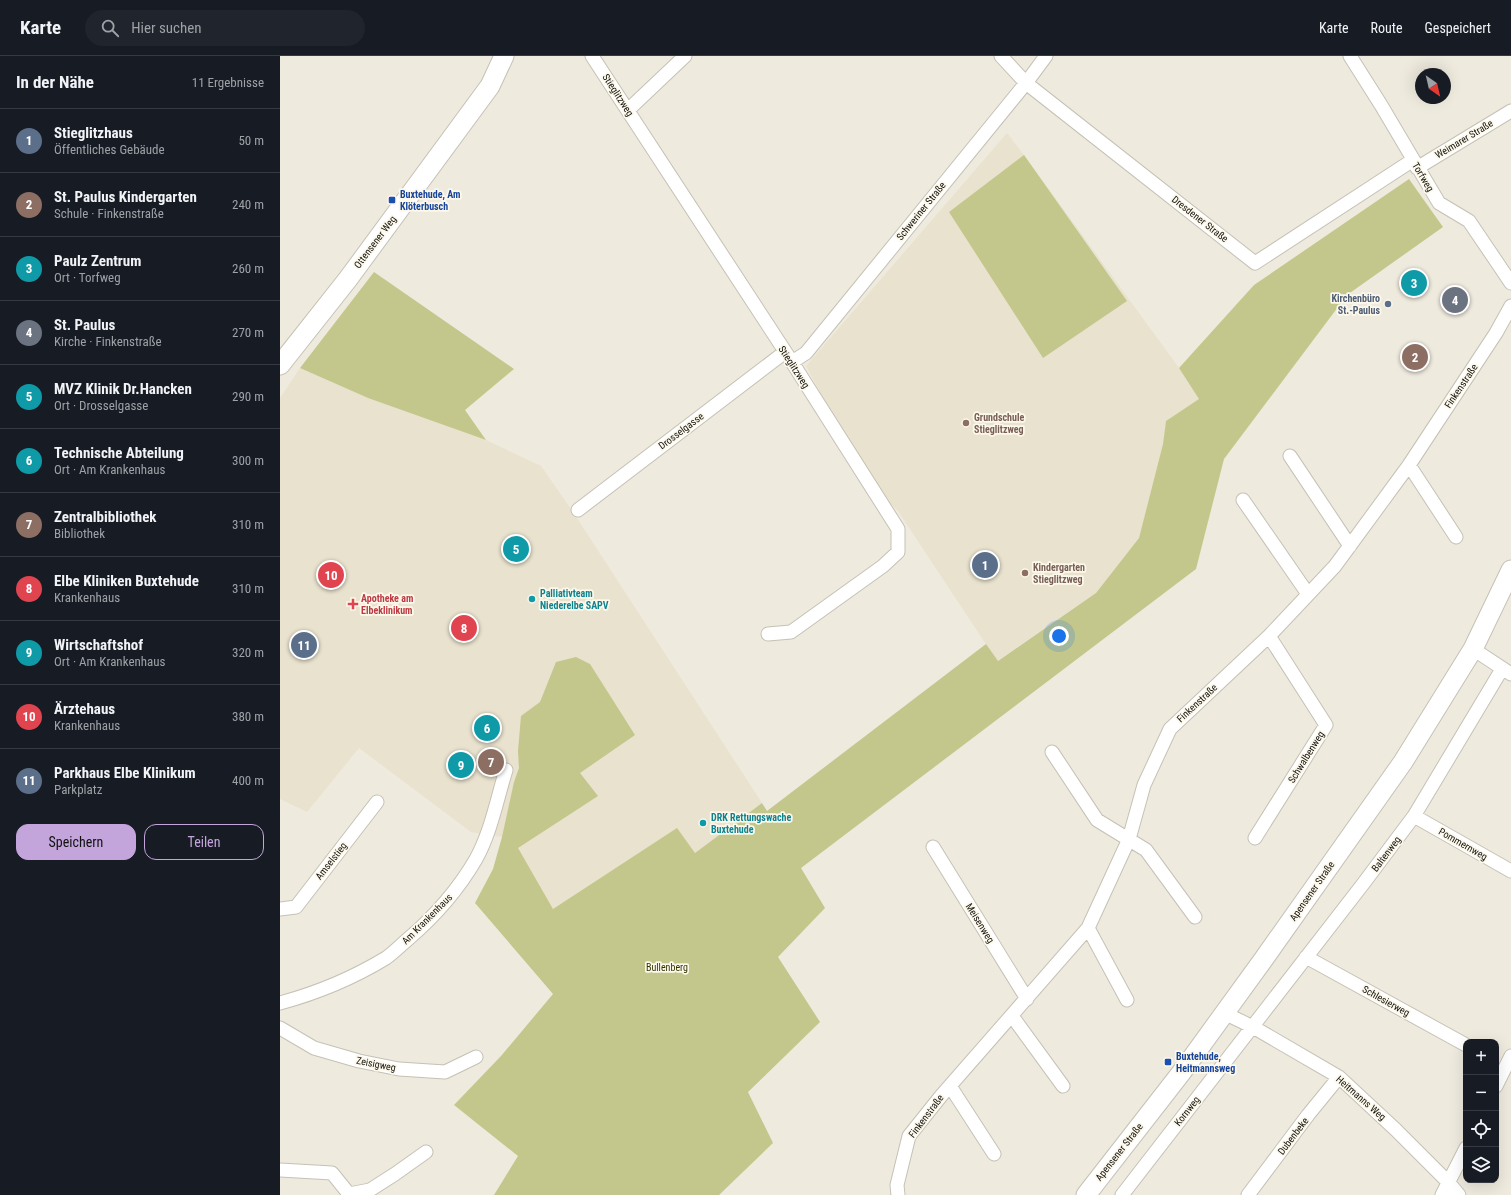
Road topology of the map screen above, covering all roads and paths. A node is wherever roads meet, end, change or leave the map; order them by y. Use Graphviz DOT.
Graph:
graph roads {
  1 [pos="504,56"];
  2 [pos="592,56"];
  3 [pos="684,56"];
  4 [pos="1001,56"];
  5 [pos="1046,56"];
  6 [pos="1350,56"];
  7 [pos="1026,83"];
  8 [pos="628,110"];
  9 [pos="1511,111"];
  10 [pos="1415,164"];
  11 [pos="1511,283"];
  12 [pos="1511,306"];
  13 [pos="788,357"];
  14 [pos="280,365"];
  15 [pos="1290,456"];
  16 [pos="1409,465"];
  17 [pos="1243,500"];
  18 [pos="578,510"];
  19 [pos="1456,537"];
  20 [pos="1350,546"];
  21 [pos="1511,570"];
  22 [pos="1308,594"];
  23 [pos="768,634"];
  24 [pos="1270,636"];
  25 [pos="1473,649"];
  26 [pos="1506,671"];
  27 [pos="1052,752"];
  28 [pos="506,770"];
  29 [pos="377,802"];
  30 [pos="1414,816"];
  31 [pos="1255,838"];
  32 [pos="1129,839"];
  33 [pos="933,847"];
  34 [pos="1511,871"];
  35 [pos="280,909"];
  36 [pos="1195,917"];
  37 [pos="1088,928"];
  38 [pos="1306,957"];
  39 [pos="1027,999"];
  40 [pos="1127,1000"];
  41 [pos="280,1003"];
  42 [pos="1224,1014"];
  43 [pos="1012,1016"];
  44 [pos="1253,1027"];
  45 [pos="280,1028"];
  46 [pos="1463,1043"];
  47 [pos="476,1057"];
  48 [pos="1504,1061"];
  49 [pos="1339,1077"];
  50 [pos="1499,1077"];
  51 [pos="950,1086"];
  52 [pos="1063,1086"];
  53 [pos="426,1152"];
  54 [pos="994,1154"];
  55 [pos="1463,1154"];
  56 [pos="280,1170"];
  57 [pos="1449,1182"];
  58 [pos="348,1195"];
  59 [pos="898,1195"];
  60 [pos="1086,1195"];
  61 [pos="1122,1195"];
  62 [pos="1248,1195"];
  63 [pos="1442,1195"];
  64 [pos="1459,1195"];
  1 -- 14 [label="main road, Ottensener Weg"];
  2 -- 8 [label="street, Stieglitzweg"];
  3 -- 8 [label="street"];
  4 -- 7 [label="street, Dresdener Straße"];
  5 -- 7 [label="street, Schweriner Straße"];
  6 -- 10 [label="street, Torfweg"];
  7 -- 10 [label="street, Dresdener Straße"];
  7 -- 13 [label="street, Schweriner Straße"];
  8 -- 13 [label="street, Stieglitzweg"];
  9 -- 10 [label="street, Weimarer Straße"];
  10 -- 11 [label="street, Torfweg"];
  12 -- 16 [label="street, Finkenstraße"];
  13 -- 18 [label="street, Drosselgasse"];
  13 -- 23 [label="street, Stieglitzweg"];
  15 -- 20 [label="street"];
  16 -- 19 [label="street"];
  16 -- 20 [label="street, Finkenstraße"];
  17 -- 22 [label="street"];
  20 -- 22 [label="street, Finkenstraße"];
  21 -- 25 [label="main road, Apensener Straße"];
  22 -- 24 [label="street, Finkenstraße"];
  24 -- 31 [label="street, Schwalbenweg"];
  24 -- 32 [label="street, Finkenstraße"];
  25 -- 26 [label="street"];
  25 -- 42 [label="main road, Apensener Straße"];
  26 -- 30 [label="street, Baltenweg"];
  27 -- 32 [label="street"];
  28 -- 41 [label="street, Am Krankenhaus"];
  29 -- 35 [label="street, Amselstieg"];
  30 -- 34 [label="street, Pommernweg"];
  30 -- 38 [label="street, Baltenweg"];
  32 -- 36 [label="street"];
  32 -- 37 [label="street, Finkenstraße"];
  33 -- 39 [label="street, Meisenweg"];
  37 -- 39 [label="street, Finkenstraße"];
  37 -- 40 [label="street"];
  38 -- 44 [label="street, Baltenweg"];
  38 -- 46 [label="street, Schlesierweg"];
  39 -- 43 [label="street, Finkenstraße"];
  42 -- 44 [label="street, Heitmanns Weg"];
  42 -- 60 [label="main road, Apensener Straße"];
  43 -- 51 [label="street, Finkenstraße"];
  43 -- 52 [label="street"];
  44 -- 49 [label="street, Heitmanns Weg"];
  44 -- 61 [label="street, Kornweg"];
  45 -- 47 [label="street, Zeisigweg"];
  48 -- 50 [label="street"];
  49 -- 57 [label="street, Heitmanns Weg"];
  49 -- 62 [label="street, Dubenbeke"];
  51 -- 54 [label="street, Finkenstraße"];
  51 -- 59 [label="street, Finkenstraße"];
  53 -- 58 [label="street"];
  55 -- 57 [label="street"];
  56 -- 58 [label="street"];
  57 -- 63 [label="street"];
  57 -- 64 [label="street, Heitmanns Weg"];
}
